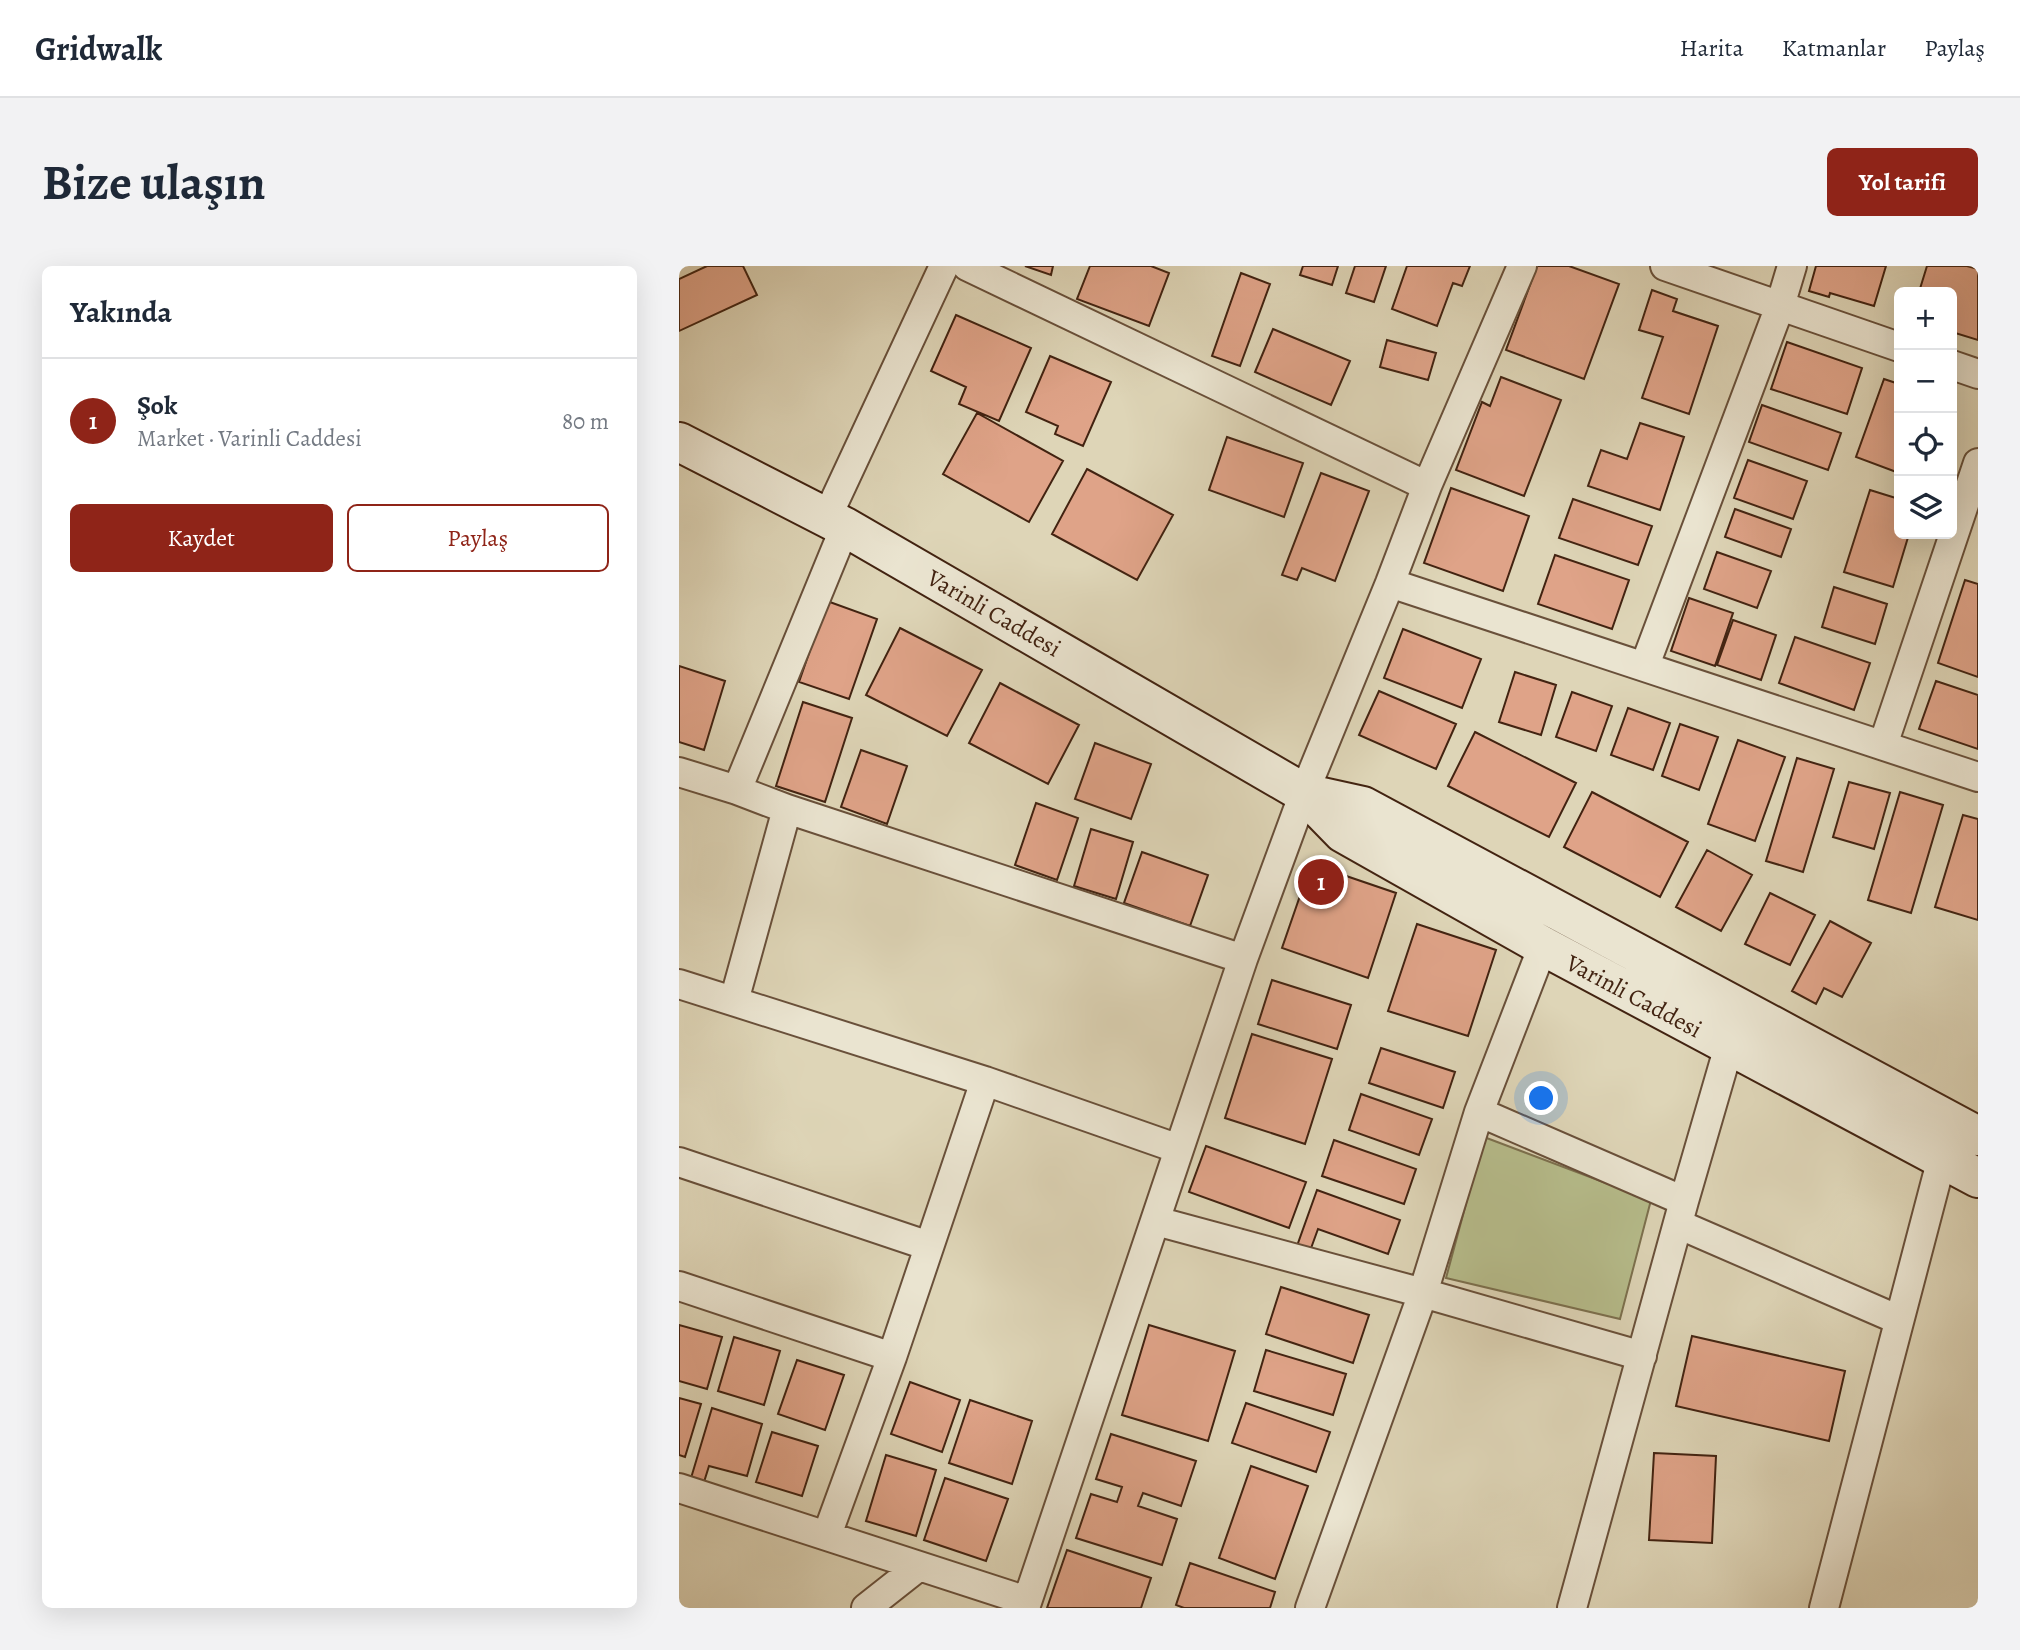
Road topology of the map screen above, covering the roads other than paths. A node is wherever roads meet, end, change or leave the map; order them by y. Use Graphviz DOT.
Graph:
graph roads {
  1 [pos="944,266"];
  2 [pos="967,266"];
  3 [pos="1522,266"];
  4 [pos="1665,266"];
  5 [pos="1792,266"];
  6 [pos="1780,306"];
  7 [pos="1894,345"];
  8 [pos="1957,367"];
  9 [pos="1978,374"];
  10 [pos="679,442"];
  11 [pos="1978,463"];
  12 [pos="1427,486"];
  13 [pos="836,522"];
  14 [pos="1390,583"];
  15 [pos="1645,665"];
  16 [pos="1883,746"];
  17 [pos="679,772"];
  18 [pos="1978,777"];
  19 [pos="737,790"];
  20 [pos="1304,793"];
  21 [pos="787,810"];
  22 [pos="1543,946"];
  23 [pos="1243,959"];
  24 [pos="679,984"];
  25 [pos="734,1001"];
  26 [pos="1729,1046"];
  27 [pos="985,1081"];
  28 [pos="1479,1112"];
  29 [pos="1978,1136"];
  30 [pos="1179,1149"];
  31 [pos="1942,1158"];
  32 [pos="679,1162"];
  33 [pos="1978,1178"];
  34 [pos="1681,1213"];
  35 [pos="1156,1221"];
  36 [pos="929,1246"];
  37 [pos="679,1286"];
  38 [pos="1423,1293"];
  39 [pos="1899,1320"];
  40 [pos="1642,1356"];
  41 [pos="892,1357"];
  42 [pos="679,1488"];
  43 [pos="827,1535"];
  44 [pos="918,1567"];
  45 [pos="1026,1604"];
  46 [pos="866,1608"];
  47 [pos="1310,1608"];
  48 [pos="1572,1608"];
  49 [pos="1824,1608"];
  1 -- 13 [label="street"];
  2 -- 12 [label="street"];
  3 -- 12 [label="street"];
  4 -- 6 [label="street"];
  5 -- 6 [label="street"];
  6 -- 7 [label="street"];
  6 -- 15 [label="street"];
  8 -- 9 [label="street"];
  10 -- 13 [label="street, Varinli Caddesi"];
  11 -- 16 [label="street"];
  12 -- 14 [label="street"];
  13 -- 19 [label="street"];
  13 -- 20 [label="street, Varinli Caddesi"];
  14 -- 15 [label="street"];
  14 -- 20 [label="street"];
  15 -- 16 [label="street"];
  16 -- 18 [label="street"];
  17 -- 19 [label="street"];
  19 -- 21 [label="street"];
  20 -- 22 [label="street, Varinli Caddesi"];
  20 -- 23 [label="street"];
  20 -- 29 [label="street, Varinli Caddesi"];
  21 -- 23 [label="street"];
  21 -- 25 [label="street"];
  22 -- 26 [label="street, Varinli Caddesi"];
  22 -- 28 [label="street"];
  23 -- 30 [label="street"];
  24 -- 25 [label="street"];
  25 -- 27 [label="street"];
  26 -- 31 [label="street, Varinli Caddesi"];
  26 -- 34 [label="street"];
  27 -- 30 [label="street"];
  27 -- 36 [label="street"];
  28 -- 34 [label="street"];
  28 -- 38 [label="street"];
  30 -- 35 [label="street"];
  31 -- 33 [label="street, Varinli Caddesi"];
  31 -- 39 [label="street"];
  32 -- 36 [label="street"];
  34 -- 39 [label="street"];
  34 -- 40 [label="street"];
  35 -- 38 [label="street"];
  35 -- 45 [label="street"];
  36 -- 41 [label="street"];
  37 -- 41 [label="street"];
  38 -- 40 [label="street"];
  38 -- 47 [label="street"];
  39 -- 49 [label="street"];
  40 -- 48 [label="street"];
  41 -- 43 [label="street"];
  42 -- 43 [label="street"];
  43 -- 44 [label="street"];
  44 -- 45 [label="street"];
  44 -- 46 [label="street"];
}
